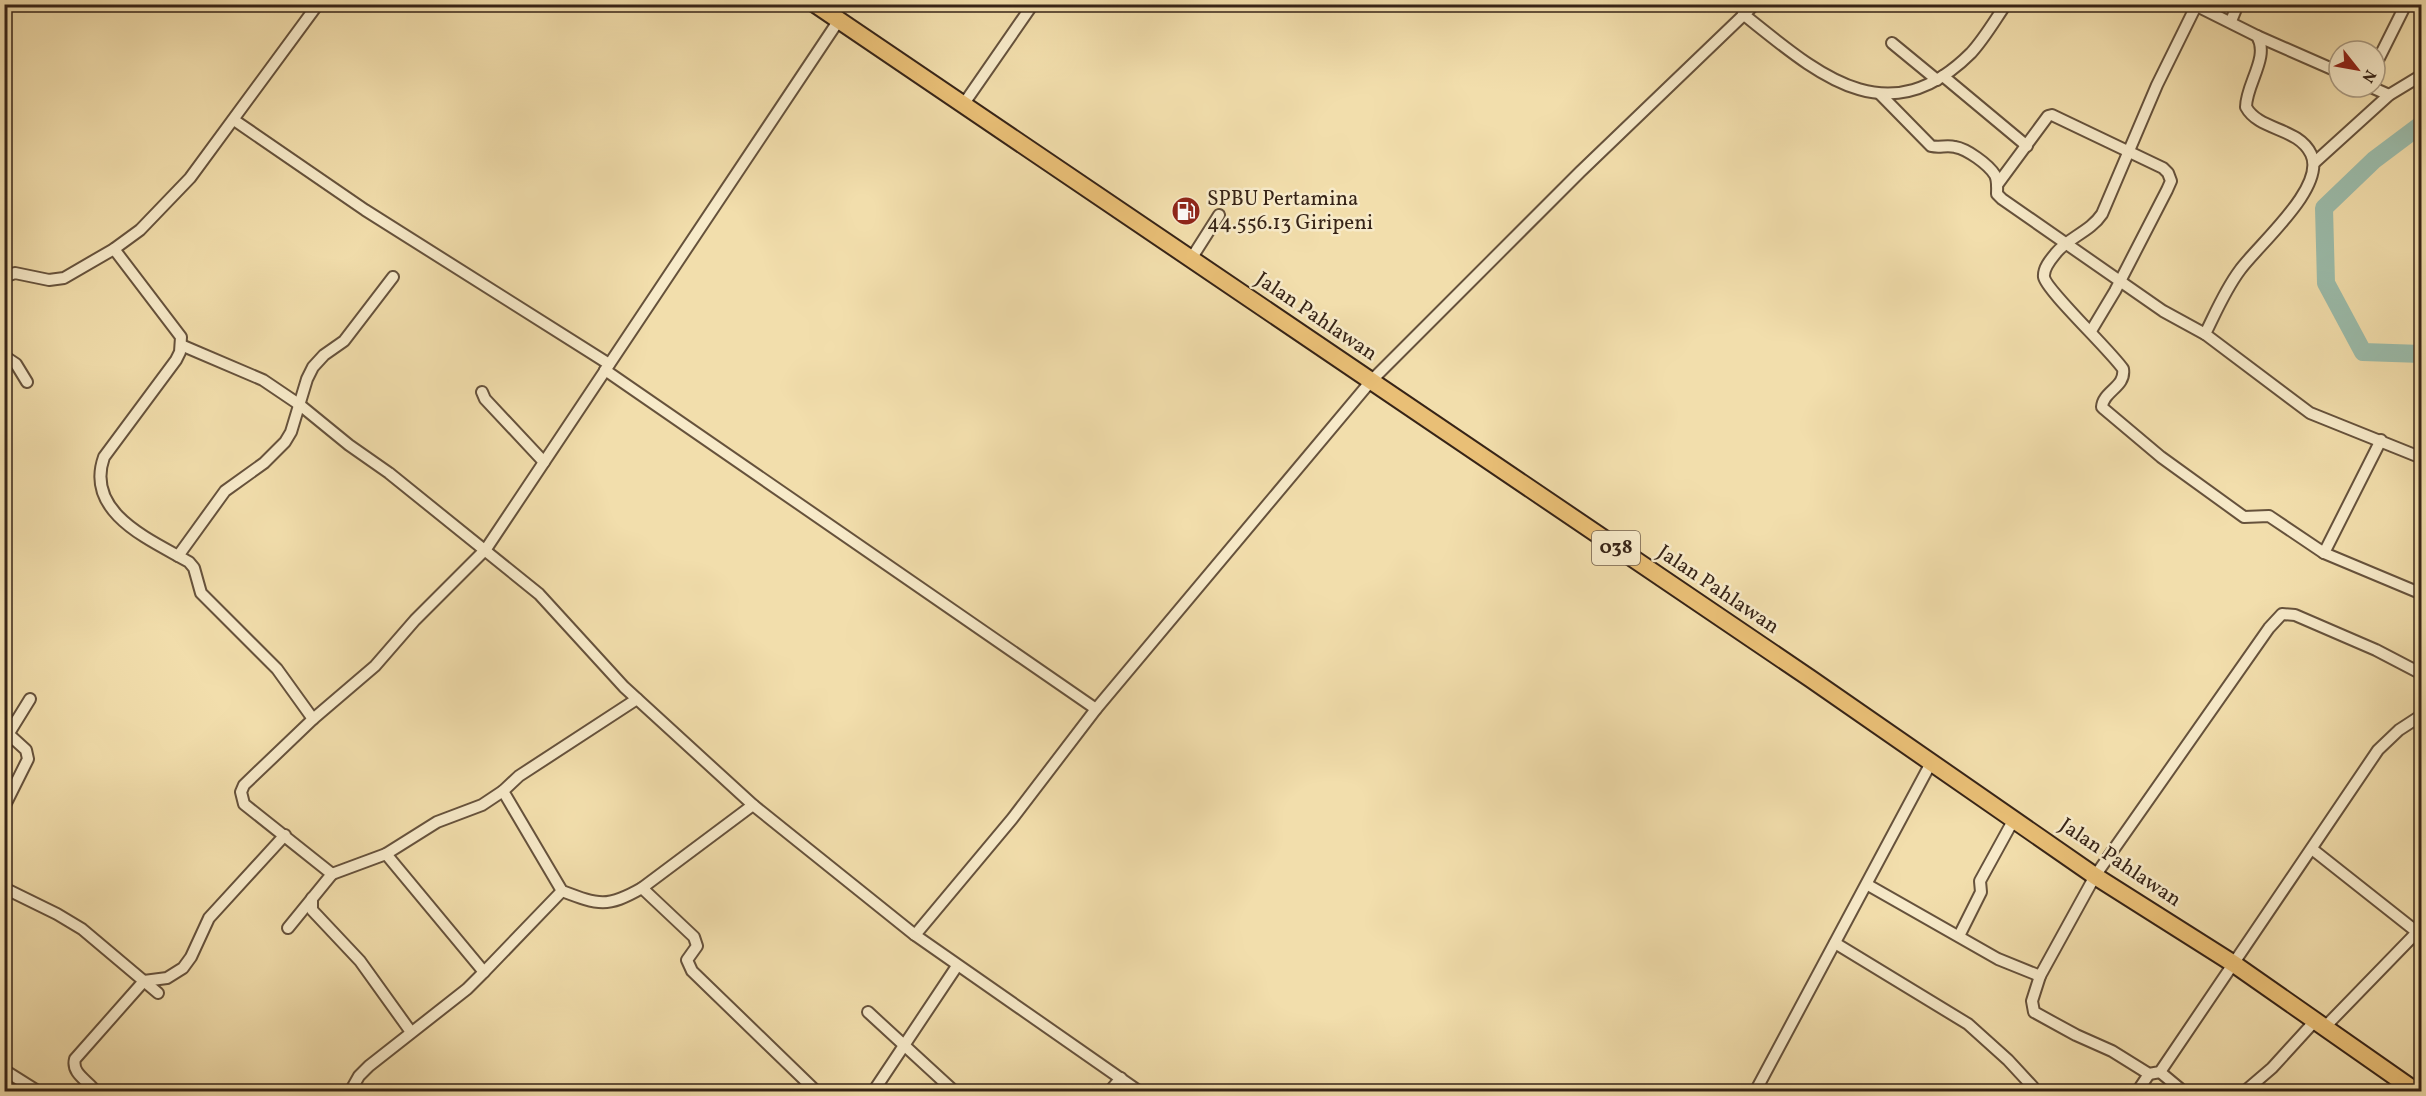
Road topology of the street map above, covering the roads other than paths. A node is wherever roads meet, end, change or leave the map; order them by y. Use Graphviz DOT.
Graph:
graph roads {
  1 [pos="318,4"];
  2 [pos="816,4"];
  3 [pos="1033,4"];
  4 [pos="1755,4"];
  5 [pos="2006,4"];
  6 [pos="2238,4"];
  7 [pos="2194,5"];
  8 [pos="2404,8"];
  9 [pos="1743,14"];
  10 [pos="839,20"];
  11 [pos="2231,21"];
  12 [pos="2258,36"];
  13 [pos="2387,42"];
  14 [pos="1892,43"];
  15 [pos="2327,67"];
  16 [pos="2421,75"];
  17 [pos="1940,78"];
  18 [pos="1880,94"];
  19 [pos="2389,95"];
  20 [pos="963,105"];
  21 [pos="234,120"];
  22 [pos="2027,146"];
  23 [pos="2128,152"];
  24 [pos="2314,163"];
  25 [pos="1997,185"];
  26 [pos="1219,215"];
  27 [pos="2066,244"];
  28 [pos="114,249"];
  29 [pos="1191,259"];
  30 [pos="6,274"];
  31 [pos="393,277"];
  32 [pos="2120,280"];
  33 [pos="2091,332"];
  34 [pos="2205,334"];
  35 [pos="181,345"];
  36 [pos="4,356"];
  37 [pos="607,367"];
  38 [pos="1371,381"];
  39 [pos="27,382"];
  40 [pos="482,392"];
  41 [pos="300,405"];
  42 [pos="2381,440"];
  43 [pos="2421,458"];
  44 [pos="544,462"];
  45 [pos="486,549"];
  46 [pos="2324,553"];
  47 [pos="178,556"];
  48 [pos="2421,594"];
  49 [pos="2421,674"];
  50 [pos="30,699"];
  51 [pos="637,699"];
  52 [pos="1096,709"];
  53 [pos="313,719"];
  54 [pos="2420,719"];
  55 [pos="7,732"];
  56 [pos="1932,761"];
  57 [pos="504,791"];
  58 [pos="753,805"];
  59 [pos="4,807"];
  60 [pos="2014,819"];
  61 [pos="285,835"];
  62 [pos="2312,849"];
  63 [pos="386,855"];
  64 [pos="332,874"];
  65 [pos="2095,876"];
  66 [pos="1868,885"];
  67 [pos="4,888"];
  68 [pos="642,888"];
  69 [pos="562,891"];
  70 [pos="312,898"];
  71 [pos="288,928"];
  72 [pos="2419,929"];
  73 [pos="915,935"];
  74 [pos="1959,936"];
  75 [pos="1835,944"];
  76 [pos="2234,964"];
  77 [pos="957,966"];
  78 [pos="484,972"];
  79 [pos="2040,976"];
  80 [pos="144,981"];
  81 [pos="158,993"];
  82 [pos="868,1012"];
  83 [pos="2319,1025"];
  84 [pos="411,1032"];
  85 [pos="904,1044"];
  86 [pos="4,1070"];
  87 [pos="2160,1072"];
  88 [pos="2149,1074"];
  89 [pos="1121,1078"];
  90 [pos="39,1092"];
  91 [pos="96,1092"];
  92 [pos="350,1092"];
  93 [pos="818,1092"];
  94 [pos="873,1092"];
  95 [pos="955,1092"];
  96 [pos="1109,1092"];
  97 [pos="1140,1092"];
  98 [pos="1755,1092"];
  99 [pos="2034,1092"];
  100 [pos="2137,1092"];
  101 [pos="2184,1092"];
  102 [pos="2244,1092"];
  103 [pos="2417,1092"];
  1 -- 21 [label="street"];
  2 -- 10 [label="main road, Jalan Pahlawan / 038"];
  3 -- 20 [label="street"];
  4 -- 9 [label="street"];
  5 -- 17 [label="street"];
  6 -- 11 [label="street"];
  7 -- 11 [label="street"];
  7 -- 23 [label="street"];
  8 -- 13 [label="street"];
  9 -- 18 [label="street"];
  9 -- 38 [label="street"];
  10 -- 20 [label="main road, Jalan Pahlawan / 038"];
  10 -- 37 [label="street"];
  11 -- 12 [label="street"];
  12 -- 15 [label="street"];
  12 -- 24 [label="street"];
  14 -- 17 [label="street"];
  16 -- 19 [label="street"];
  17 -- 18 [label="street"];
  17 -- 22 [label="street"];
  18 -- 25 [label="street"];
  19 -- 24 [label="street"];
  20 -- 29 [label="main road, Jalan Pahlawan / 038"];
  21 -- 28 [label="street"];
  21 -- 37 [label="street"];
  22 -- 23 [label="street"];
  22 -- 25 [label="street"];
  23 -- 27 [label="street"];
  23 -- 32 [label="street"];
  24 -- 34 [label="street"];
  25 -- 27 [label="street"];
  26 -- 29 [label="street"];
  27 -- 32 [label="street"];
  27 -- 33 [label="street"];
  28 -- 30 [label="street"];
  28 -- 35 [label="street"];
  29 -- 38 [label="main road, Jalan Pahlawan / 038"];
  31 -- 41 [label="street"];
  32 -- 33 [label="street"];
  32 -- 34 [label="street"];
  33 -- 46 [label="street"];
  34 -- 42 [label="street"];
  35 -- 41 [label="street"];
  35 -- 47 [label="street"];
  36 -- 39 [label="street"];
  37 -- 44 [label="street"];
  37 -- 52 [label="street"];
  38 -- 52 [label="street"];
  38 -- 56 [label="main road, Jalan Pahlawan / 038"];
  40 -- 44 [label="street"];
  41 -- 45 [label="street"];
  41 -- 47 [label="street"];
  42 -- 43 [label="street"];
  42 -- 46 [label="street"];
  44 -- 45 [label="street"];
  45 -- 51 [label="street"];
  45 -- 53 [label="street"];
  46 -- 48 [label="street"];
  47 -- 53 [label="street"];
  49 -- 65 [label="street"];
  50 -- 55 [label="street"];
  51 -- 57 [label="street"];
  51 -- 58 [label="street"];
  52 -- 73 [label="street"];
  53 -- 61 [label="street"];
  54 -- 62 [label="street"];
  55 -- 59 [label="street"];
  56 -- 60 [label="main road, Jalan Pahlawan / 038"];
  56 -- 66 [label="street"];
  57 -- 63 [label="street"];
  57 -- 69 [label="street"];
  58 -- 68 [label="street"];
  58 -- 73 [label="street"];
  60 -- 65 [label="main road, Jalan Pahlawan / 038"];
  60 -- 74 [label="street"];
  61 -- 64 [label="street"];
  61 -- 80 [label="street"];
  62 -- 72 [label="street"];
  62 -- 76 [label="street"];
  63 -- 64 [label="street"];
  63 -- 78 [label="street"];
  64 -- 70 [label="street"];
  65 -- 76 [label="main road, Jalan Pahlawan / 038"];
  65 -- 79 [label="street"];
  66 -- 74 [label="street"];
  66 -- 75 [label="street"];
  67 -- 80 [label="street"];
  68 -- 69 [label="street"];
  68 -- 93 [label="street"];
  69 -- 78 [label="street"];
  70 -- 71 [label="street"];
  70 -- 84 [label="street"];
  72 -- 83 [label="street"];
  73 -- 77 [label="street"];
  74 -- 79 [label="street"];
  75 -- 98 [label="street"];
  75 -- 99 [label="street"];
  76 -- 83 [label="main road, Jalan Pahlawan / 038"];
  76 -- 87 [label="street"];
  77 -- 85 [label="street"];
  77 -- 89 [label="street"];
  78 -- 84 [label="street"];
  79 -- 88 [label="street"];
  80 -- 81 [label="street"];
  80 -- 91 [label="street"];
  82 -- 85 [label="street"];
  83 -- 102 [label="street"];
  83 -- 103 [label="main road, Jalan Pahlawan / 038"];
  84 -- 92 [label="street"];
  85 -- 94 [label="street"];
  85 -- 95 [label="street"];
  86 -- 90 [label="street"];
  87 -- 88 [label="street"];
  87 -- 101 [label="street"];
  88 -- 100 [label="street"];
  89 -- 96 [label="street"];
  89 -- 97 [label="street"];
}
